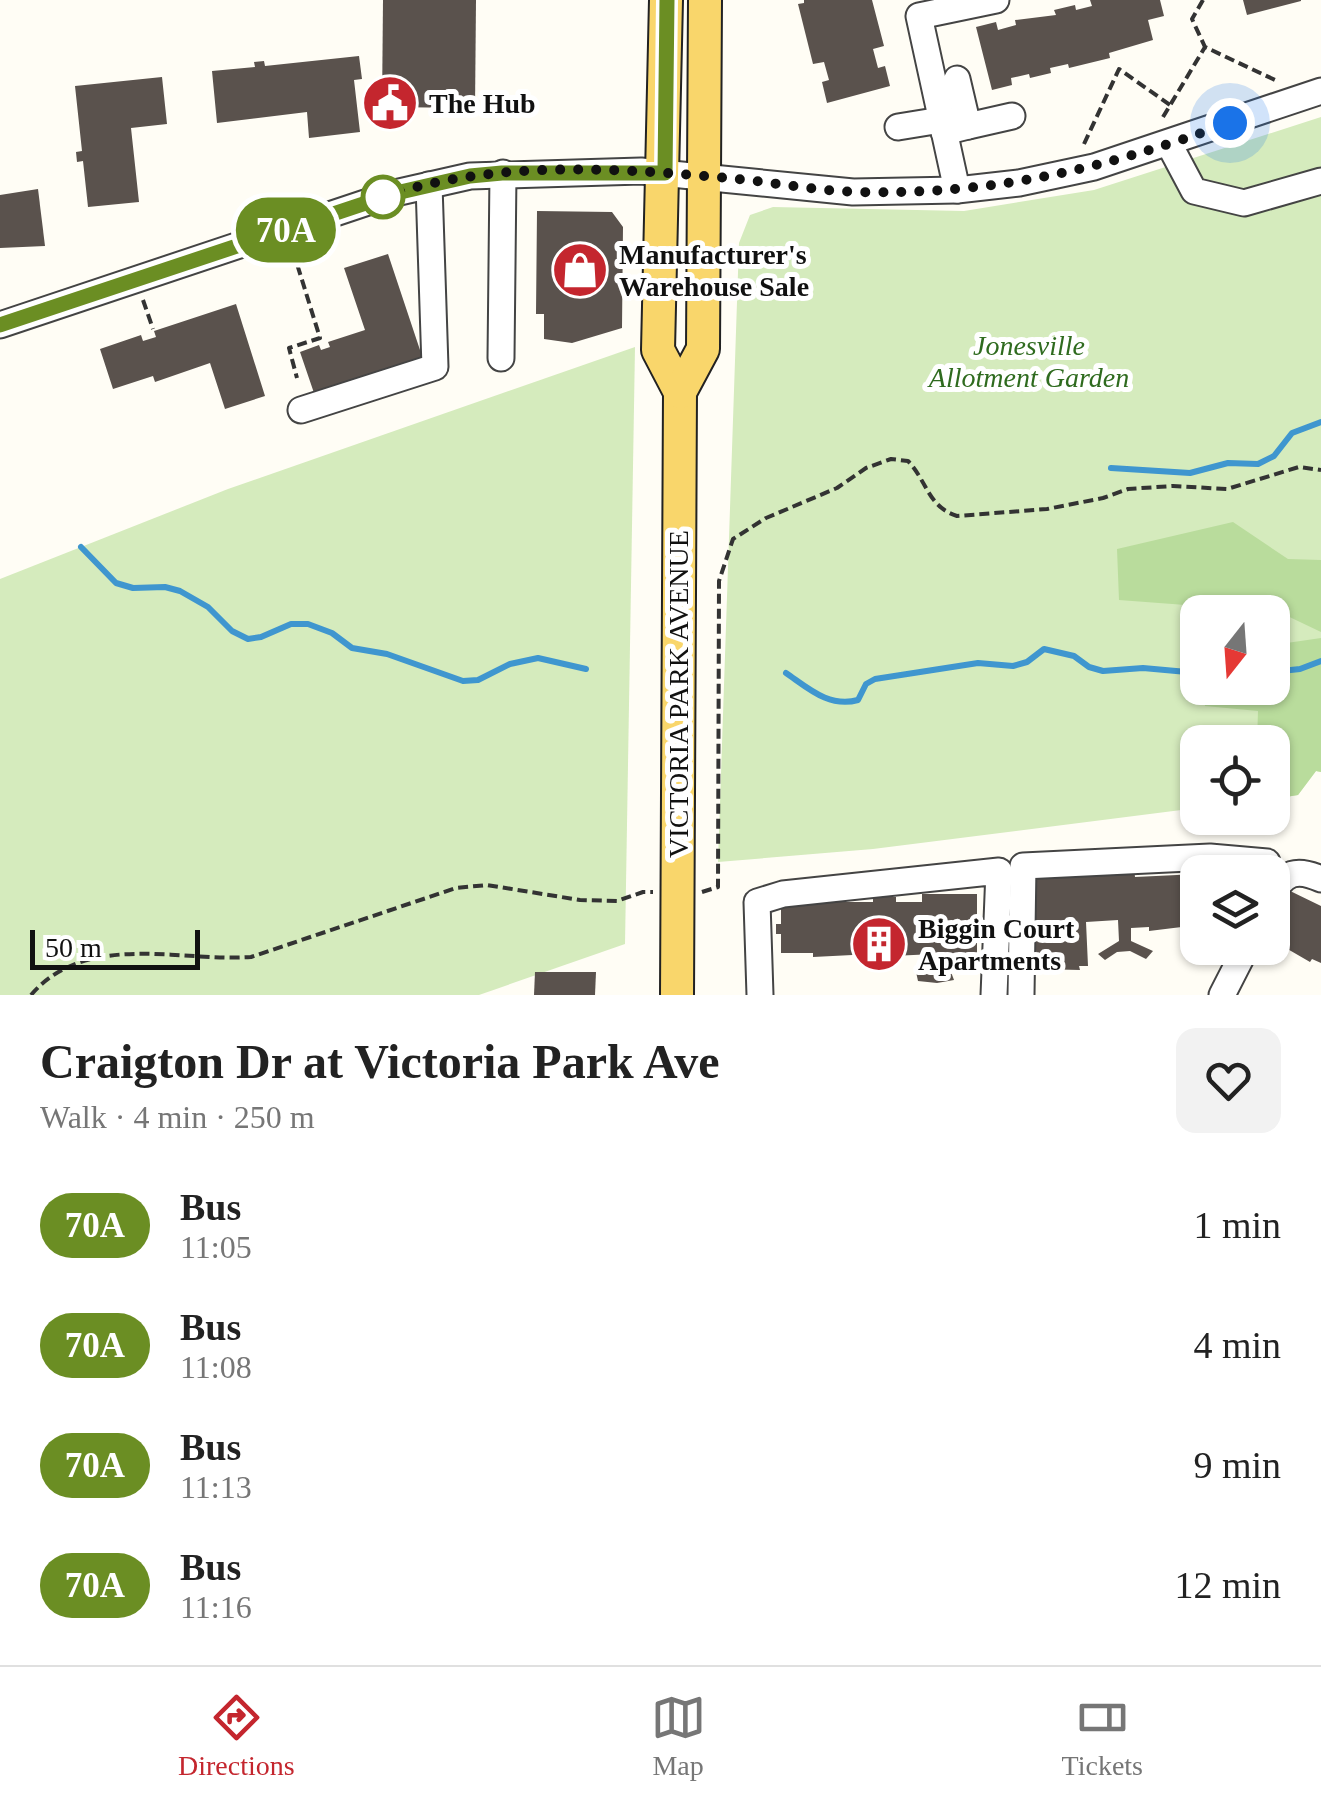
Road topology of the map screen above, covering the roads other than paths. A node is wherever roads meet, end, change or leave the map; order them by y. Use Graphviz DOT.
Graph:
graph roads {
  1 [pos="666,0"];
  2 [pos="704,0"];
  3 [pos="996,0"];
  4 [pos="917,8"];
  5 [pos="957,79"];
  6 [pos="1321,92"];
  7 [pos="1012,116"];
  8 [pos="898,126"];
  9 [pos="951,126"];
  10 [pos="1169,144"];
  11 [pos="502,173"];
  12 [pos="665,173"];
  13 [pos="704,177"];
  14 [pos="1321,181"];
  15 [pos="429,186"];
  16 [pos="956,190"];
  17 [pos="0,325"];
  18 [pos="501,358"];
  19 [pos="680,392"];
  20 [pos="300,410"];
  21 [pos="1180,858"];
  22 [pos="1290,875"];
  23 [pos="1321,879"];
  24 [pos="1220,965"];
  25 [pos="1237,965"];
  26 [pos="677,995"];
  27 [pos="760,995"];
  28 [pos="994,995"];
  29 [pos="1021,995"];
  30 [pos="1206,995"];
  31 [pos="1222,995"];
  1 -- 12 [label="main road, VICTORIA PARK AVENUE"];
  2 -- 13 [label="main road, VICTORIA PARK AVENUE"];
  3 -- 4 [label="street"];
  4 -- 9 [label="street"];
  5 -- 9 [label="street"];
  6 -- 10 [label="street"];
  7 -- 9 [label="street"];
  8 -- 9 [label="street"];
  9 -- 16 [label="street"];
  10 -- 14 [label="street"];
  10 -- 16 [label="street"];
  11 -- 12 [label="street"];
  11 -- 15 [label="street"];
  11 -- 18 [label="street"];
  12 -- 13 [label="street"];
  12 -- 19 [label="main road, VICTORIA PARK AVENUE"];
  13 -- 16 [label="street"];
  13 -- 19 [label="main road, VICTORIA PARK AVENUE"];
  15 -- 17 [label="street"];
  15 -- 20 [label="street"];
  19 -- 26 [label="main road, VICTORIA PARK AVENUE"];
  21 -- 29 [label="street"];
  22 -- 23 [label="street"];
  24 -- 30 [label="street"];
  25 -- 31 [label="street"];
  27 -- 28 [label="street"];
}
